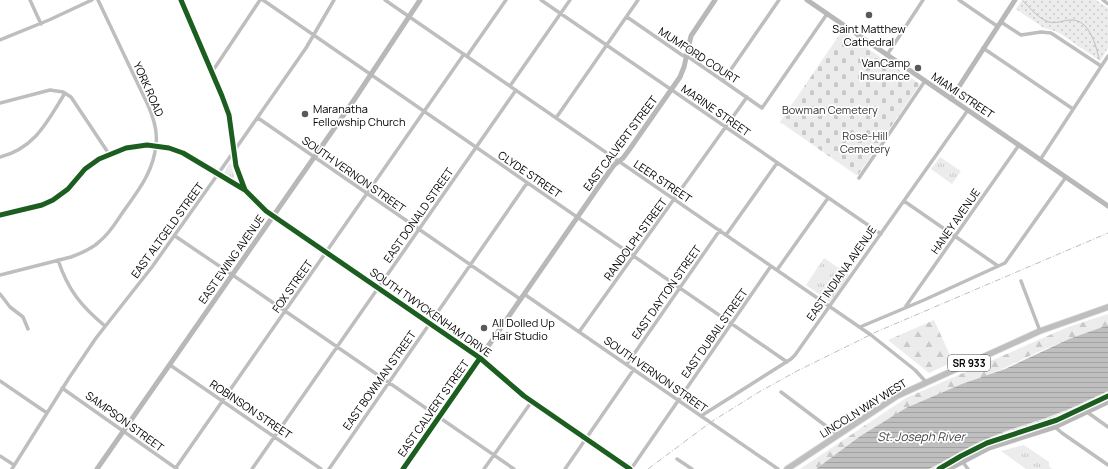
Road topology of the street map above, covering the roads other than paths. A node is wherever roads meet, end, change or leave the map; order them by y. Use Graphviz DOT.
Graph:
graph roads {
  1 [pos="30,0"];
  2 [pos="92,0"];
  3 [pos="98,0"];
  4 [pos="181,0"];
  5 [pos="262,0"];
  6 [pos="334,0"];
  7 [pos="385,0"];
  8 [pos="420,0"];
  9 [pos="506,0"];
  10 [pos="541,0"];
  11 [pos="570,0"];
  12 [pos="638,0"];
  13 [pos="715,0"];
  14 [pos="779,0"];
  15 [pos="807,0"];
  16 [pos="923,0"];
  17 [pos="959,0"];
  18 [pos="1015,0"];
  19 [pos="1103,0"];
  20 [pos="1108,4"];
  21 [pos="560,14"];
  22 [pos="827,14"];
  23 [pos="409,16"];
  24 [pos="627,17"];
  25 [pos="41,24"];
  26 [pos="999,24"];
  27 [pos="313,35"];
  28 [pos="0,40"];
  29 [pos="607,46"];
  30 [pos="984,48"];
  31 [pos="465,55"];
  32 [pos="887,55"];
  33 [pos="686,56"];
  34 [pos="1108,56"];
  35 [pos="1101,66"];
  36 [pos="212,72"];
  37 [pos="371,75"];
  38 [pos="723,81"];
  39 [pos="925,81"];
  40 [pos="510,86"];
  41 [pos="516,90"];
  42 [pos="672,90"];
  43 [pos="66,93"];
  44 [pos="747,97"];
  45 [pos="951,99"];
  46 [pos="0,103"];
  47 [pos="1073,109"];
  48 [pos="968,110"];
  49 [pos="424,111"];
  50 [pos="258,118"];
  51 [pos="556,118"];
  52 [pos="726,127"];
  53 [pos="1019,145"];
  54 [pos="156,146"];
  55 [pos="476,147"];
  56 [pos="233,153"];
  57 [pos="108,154"];
  58 [pos="0,157"];
  59 [pos="314,157"];
  60 [pos="1040,160"];
  61 [pos="618,161"];
  62 [pos="777,163"];
  63 [pos="218,174"];
  64 [pos="859,178"];
  65 [pos="1066,178"];
  66 [pos="527,183"];
  67 [pos="245,190"];
  68 [pos="367,194"];
  69 [pos="828,198"];
  70 [pos="674,200"];
  71 [pos="904,202"];
  72 [pos="1108,206"];
  73 [pos="0,215"];
  74 [pos="274,216"];
  75 [pos="578,217"];
  76 [pos="419,230"];
  77 [pos="720,230"];
  78 [pos="881,234"];
  79 [pos="726,235"];
  80 [pos="174,236"];
  81 [pos="955,236"];
  82 [pos="326,252"];
  83 [pos="634,256"];
  84 [pos="58,260"];
  85 [pos="470,265"];
  86 [pos="771,266"];
  87 [pos="998,266"];
  88 [pos="777,270"];
  89 [pos="0,275"];
  90 [pos="232,275"];
  91 [pos="1021,281"];
  92 [pos="378,288"];
  93 [pos="680,288"];
  94 [pos="0,294"];
  95 [pos="524,294"];
  96 [pos="520,300"];
  97 [pos="830,306"];
  98 [pos="905,306"];
  99 [pos="1108,307"];
  100 [pos="285,311"];
  101 [pos="731,323"];
  102 [pos="430,324"];
  103 [pos="105,326"];
  104 [pos="860,327"];
  105 [pos="28,329"];
  106 [pos="1040,331"];
  107 [pos="580,332"];
  108 [pos="337,347"];
  109 [pos="480,358"];
  110 [pos="787,362"];
  111 [pos="627,364"];
  112 [pos="170,365"];
  113 [pos="634,369"];
  114 [pos="0,381"];
  115 [pos="926,382"];
  116 [pos="389,383"];
  117 [pos="62,388"];
  118 [pos="781,392"];
  119 [pos="678,400"];
  120 [pos="223,401"];
  121 [pos="532,401"];
  122 [pos="1108,402"];
  123 [pos="1087,412"];
  124 [pos="47,413"];
  125 [pos="701,416"];
  126 [pos="439,417"];
  127 [pos="1055,427"];
  128 [pos="1108,427"];
  129 [pos="123,432"];
  130 [pos="838,434"];
  131 [pos="274,437"];
  132 [pos="586,438"];
  133 [pos="494,455"];
  134 [pos="0,456"];
  135 [pos="677,459"];
  136 [pos="962,461"];
  137 [pos="1108,465"];
  138 [pos="13,467"];
  139 [pos="97,469"];
  140 [pos="176,469"];
  141 [pos="252,469"];
  142 [pos="321,469"];
  143 [pos="329,469"];
  144 [pos="403,469"];
  145 [pos="484,469"];
  146 [pos="514,469"];
  147 [pos="565,469"];
  148 [pos="630,469"];
  149 [pos="692,469"];
  150 [pos="778,469"];
  151 [pos="787,469"];
  152 [pos="949,469"];
  153 [pos="968,469"];
  1 -- 25 [label="street"];
  2 -- 25 [label="street"];
  3 -- 54 [label="street, YORK ROAD"];
  4 -- 36 [label="street"];
  5 -- 27 [label="street, CLYDE STREET"];
  5 -- 36 [label="street"];
  6 -- 27 [label="street, EAST ALTGELD STREET"];
  7 -- 23 [label="street, LEER STREET"];
  8 -- 23 [label="street, EAST EWING AVENUE"];
  9 -- 31 [label="street, FOX STREET"];
  10 -- 21 [label="street, MARINE STREET"];
  11 -- 21 [label="street"];
  12 -- 24 [label="street"];
  13 -- 33 [label="street, EAST CALVERT STREET"];
  14 -- 38 [label="street"];
  15 -- 22 [label="street, MIAMI STREET"];
  16 -- 32 [label="street"];
  17 -- 26 [label="street"];
  18 -- 26 [label="street"];
  19 -- 20 [label="street"];
  21 -- 29 [label="street, MARINE STREET"];
  21 -- 40 [label="street"];
  22 -- 32 [label="street, MIAMI STREET"];
  22 -- 44 [label="street, MUMFORD COURT"];
  23 -- 31 [label="street, LEER STREET"];
  23 -- 37 [label="street, EAST EWING AVENUE"];
  24 -- 29 [label="street"];
  24 -- 33 [label="street, MUMFORD COURT"];
  25 -- 28 [label="street"];
  26 -- 30 [label="street"];
  26 -- 35 [label="street"];
  27 -- 37 [label="street, CLYDE STREET"];
  27 -- 50 [label="street, EAST ALTGELD STREET"];
  29 -- 42 [label="street, MARINE STREET"];
  29 -- 51 [label="street"];
  30 -- 45 [label="street"];
  30 -- 47 [label="street"];
  31 -- 40 [label="street, LEER STREET"];
  31 -- 49 [label="street, FOX STREET"];
  32 -- 39 [label="street, MIAMI STREET"];
  33 -- 38 [label="street, MUMFORD COURT"];
  33 -- 42 [label="street, EAST CALVERT STREET"];
  34 -- 35 [label="street"];
  35 -- 47 [label="street"];
  36 -- 56 [label="street"];
  37 -- 49 [label="street, CLYDE STREET"];
  37 -- 59 [label="street, EAST EWING AVENUE"];
  38 -- 44 [label="street, MUMFORD COURT"];
  39 -- 45 [label="street, MIAMI STREET"];
  39 -- 64 [label="street"];
  40 -- 41 [label="street, LEER STREET"];
  41 -- 51 [label="street, LEER STREET"];
  41 -- 55 [label="street, EAST DONALD STREET"];
  42 -- 52 [label="street, MARINE STREET"];
  42 -- 61 [label="street, EAST CALVERT STREET"];
  43 -- 46 [label="street"];
  43 -- 57 [label="street"];
  43 -- 58 [label="street"];
  44 -- 52 [label="street, RANDOLPH STREET"];
  45 -- 48 [label="street, MIAMI STREET"];
  47 -- 60 [label="street"];
  48 -- 53 [label="street, MIAMI STREET"];
  48 -- 71 [label="street, EAST INDIANA AVENUE"];
  49 -- 55 [label="street, CLYDE STREET"];
  49 -- 68 [label="street, FOX STREET"];
  50 -- 56 [label="street, EAST ALTGELD STREET"];
  50 -- 59 [label="street, SOUTH VERNON STREET"];
  51 -- 61 [label="street, LEER STREET"];
  52 -- 62 [label="street, MARINE STREET"];
  52 -- 70 [label="street, RANDOLPH STREET"];
  53 -- 60 [label="street, MIAMI STREET"];
  53 -- 81 [label="street, HANEY AVENUE"];
  54 -- 57 [label="street"];
  54 -- 63 [label="street"];
  54 -- 84 [label="street, YORK ROAD"];
  55 -- 66 [label="street, CLYDE STREET"];
  55 -- 76 [label="street, EAST DONALD STREET"];
  56 -- 63 [label="street, EAST ALTGELD STREET"];
  56 -- 67 [label="street"];
  57 -- 73 [label="street"];
  59 -- 68 [label="street, SOUTH VERNON STREET"];
  59 -- 74 [label="street, EAST EWING AVENUE"];
  60 -- 65 [label="street, MIAMI STREET"];
  61 -- 70 [label="street, LEER STREET"];
  61 -- 75 [label="street, EAST CALVERT STREET"];
  62 -- 69 [label="street, MARINE STREET"];
  62 -- 79 [label="street"];
  63 -- 67 [label="street, SOUTH TWYCKENHAM DRIVE"];
  63 -- 80 [label="street, EAST ALTGELD STREET"];
  65 -- 72 [label="street, MIAMI STREET"];
  65 -- 87 [label="street"];
  66 -- 75 [label="street, CLYDE STREET"];
  66 -- 85 [label="street, EAST BOWMAN STREET"];
  67 -- 74 [label="street, SOUTH TWYCKENHAM DRIVE"];
  68 -- 76 [label="street, SOUTH VERNON STREET"];
  68 -- 82 [label="street, FOX STREET"];
  69 -- 78 [label="street, MARINE STREET"];
  69 -- 88 [label="street"];
  70 -- 77 [label="street, LEER STREET"];
  70 -- 83 [label="street, RANDOLPH STREET"];
  71 -- 78 [label="street, EAST INDIANA AVENUE"];
  71 -- 81 [label="street"];
  74 -- 82 [label="street, SOUTH TWYCKENHAM DRIVE"];
  74 -- 90 [label="street, EAST EWING AVENUE"];
  75 -- 83 [label="street, CLYDE STREET"];
  75 -- 95 [label="street, EAST CALVERT STREET"];
  76 -- 85 [label="street, SOUTH VERNON STREET"];
  76 -- 92 [label="street, EAST DONALD STREET"];
  77 -- 79 [label="street, LEER STREET"];
  77 -- 93 [label="street, EAST DAYTON STREET"];
  78 -- 97 [label="street, EAST INDIANA AVENUE"];
  79 -- 86 [label="street, LEER STREET"];
  80 -- 90 [label="street"];
  80 -- 103 [label="street, EAST ALTGELD STREET"];
  81 -- 87 [label="street"];
  81 -- 98 [label="street, HANEY AVENUE"];
  82 -- 92 [label="street, SOUTH TWYCKENHAM DRIVE"];
  82 -- 100 [label="street, FOX STREET"];
  83 -- 93 [label="street, CLYDE STREET"];
  83 -- 107 [label="street, RANDOLPH STREET"];
  84 -- 89 [label="street, YORK ROAD"];
  84 -- 103 [label="street"];
  85 -- 96 [label="street, SOUTH VERNON STREET"];
  85 -- 102 [label="street, EAST BOWMAN STREET"];
  86 -- 88 [label="street, LEER STREET"];
  86 -- 101 [label="street, EAST DUBAIL STREET"];
  87 -- 98 [label="street"];
  88 -- 97 [label="street, LEER STREET"];
  90 -- 100 [label="street"];
  90 -- 112 [label="street, EAST EWING AVENUE"];
  91 -- 106 [label="street"];
  92 -- 102 [label="street, SOUTH TWYCKENHAM DRIVE"];
  92 -- 108 [label="street, EAST DONALD STREET"];
  93 -- 101 [label="street, CLYDE STREET"];
  93 -- 111 [label="street, EAST DAYTON STREET"];
  94 -- 105 [label="street"];
  95 -- 96 [label="street, EAST CALVERT STREET"];
  95 -- 107 [label="street, SOUTH VERNON STREET"];
  96 -- 109 [label="street, EAST CALVERT STREET"];
  97 -- 104 [label="street, LEER STREET"];
  97 -- 110 [label="street, EAST INDIANA AVENUE"];
  98 -- 104 [label="street"];
  99 -- 106 [label="main road, LINCOLN WAY WEST / SR 933"];
  100 -- 108 [label="street"];
  100 -- 120 [label="street, FOX STREET"];
  101 -- 110 [label="street, CLYDE STREET"];
  101 -- 119 [label="street, EAST DUBAIL STREET"];
  102 -- 109 [label="street, SOUTH TWYCKENHAM DRIVE"];
  102 -- 116 [label="street, EAST BOWMAN STREET"];
  103 -- 117 [label="street, EAST ALTGELD STREET"];
  104 -- 115 [label="street, LEER STREET"];
  106 -- 115 [label="main road, LINCOLN WAY WEST / SR 933"];
  107 -- 111 [label="street, SOUTH VERNON STREET"];
  108 -- 116 [label="street"];
  108 -- 131 [label="street, EAST DONALD STREET"];
  109 -- 121 [label="street, SOUTH TWYCKENHAM DRIVE"];
  109 -- 126 [label="street, EAST CALVERT STREET"];
  110 -- 125 [label="street, EAST INDIANA AVENUE"];
  111 -- 113 [label="street, SOUTH VERNON STREET"];
  112 -- 120 [label="street, ROBINSON STREET"];
  112 -- 129 [label="street, EAST EWING AVENUE"];
  113 -- 119 [label="street, SOUTH VERNON STREET"];
  113 -- 132 [label="street"];
  114 -- 124 [label="street"];
  115 -- 130 [label="main road, LINCOLN WAY WEST / SR 933"];
  116 -- 126 [label="street"];
  116 -- 143 [label="street, EAST BOWMAN STREET"];
  117 -- 124 [label="street, EAST ALTGELD STREET"];
  117 -- 129 [label="street, SAMPSON STREET"];
  118 -- 130 [label="street"];
  119 -- 125 [label="street, SOUTH VERNON STREET"];
  119 -- 148 [label="street, EAST DUBAIL STREET"];
  120 -- 131 [label="street, ROBINSON STREET"];
  120 -- 140 [label="street, FOX STREET"];
  121 -- 132 [label="street, SOUTH TWYCKENHAM DRIVE"];
  121 -- 133 [label="street"];
  122 -- 123 [label="street"];
  123 -- 127 [label="street"];
  123 -- 128 [label="street"];
  124 -- 138 [label="street, EAST ALTGELD STREET"];
  125 -- 150 [label="street, SOUTH VERNON STREET"];
  126 -- 133 [label="street"];
  126 -- 144 [label="street, EAST CALVERT STREET"];
  127 -- 136 [label="street"];
  127 -- 137 [label="street"];
  129 -- 139 [label="street, EAST EWING AVENUE"];
  129 -- 140 [label="street, SAMPSON STREET"];
  130 -- 151 [label="main road, LINCOLN WAY WEST / SR 933"];
  131 -- 141 [label="street, EAST DONALD STREET"];
  131 -- 142 [label="street, ROBINSON STREET"];
  132 -- 147 [label="street"];
  132 -- 148 [label="street, SOUTH TWYCKENHAM DRIVE"];
  133 -- 145 [label="street"];
  133 -- 146 [label="street"];
  134 -- 138 [label="street"];
  135 -- 149 [label="street"];
  136 -- 152 [label="street"];
  136 -- 153 [label="street"];
}
